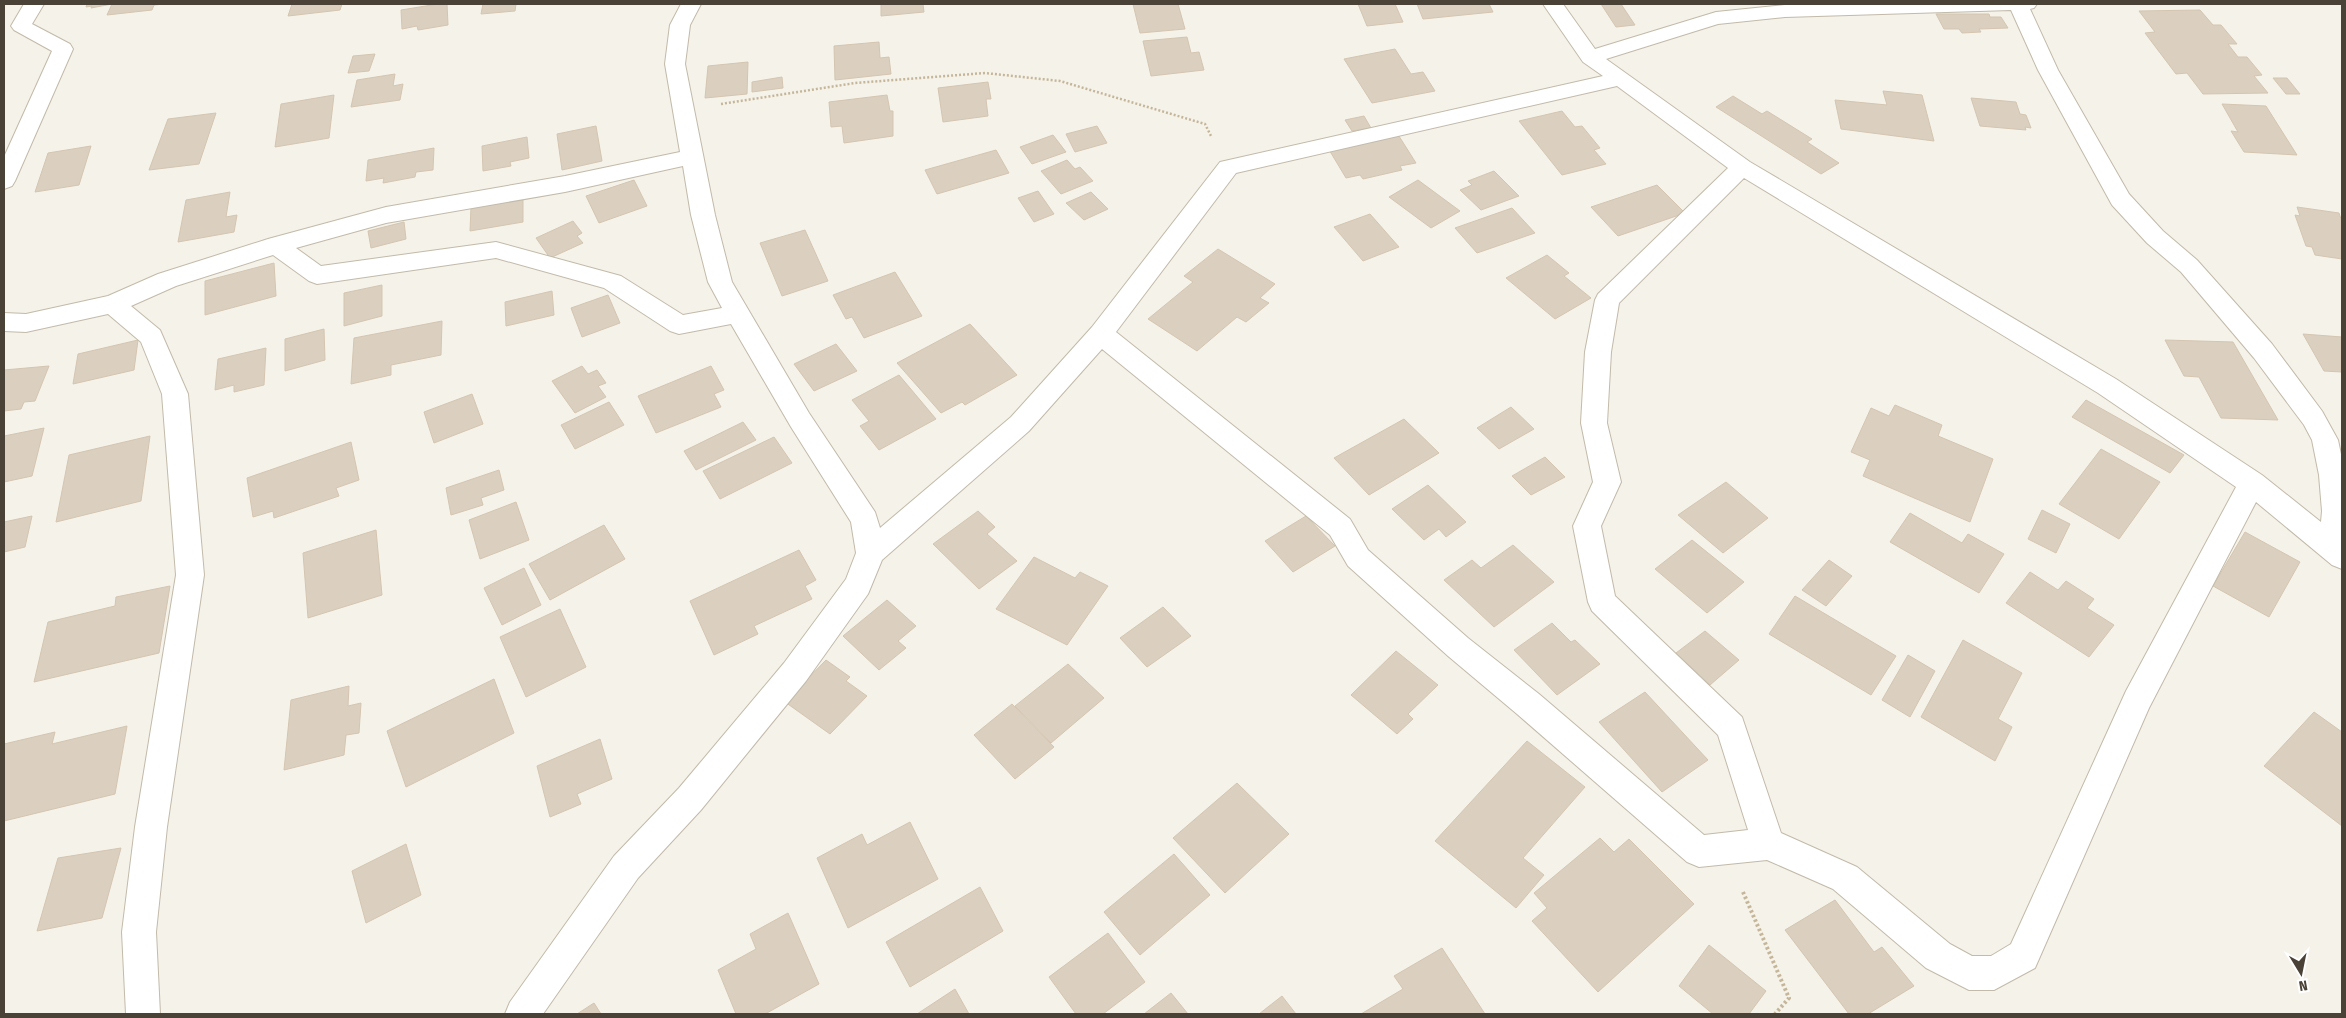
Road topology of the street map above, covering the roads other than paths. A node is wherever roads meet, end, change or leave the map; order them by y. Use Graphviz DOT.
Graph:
graph roads {
  1 [pos="34,4"];
  2 [pos="691,4"];
  3 [pos="1553,4"];
  4 [pos="2022,4"];
  5 [pos="1590,57"];
  6 [pos="1620,79"];
  7 [pos="692,157"];
  8 [pos="1742,167"];
  9 [pos="4,181"];
  10 [pos="276,245"];
  11 [pos="113,304"];
  12 [pos="738,314"];
  13 [pos="4,322"];
  14 [pos="1102,334"];
  15 [pos="2252,483"];
  16 [pos="2336,552"];
  17 [pos="870,553"];
  18 [pos="1768,844"];
  19 [pos="143,1014"];
  20 [pos="522,1014"];
  1 -- 9 [label="street"];
  2 -- 7 [label="street"];
  3 -- 5 [label="street"];
  4 -- 5 [label="street"];
  4 -- 16 [label="street"];
  5 -- 6 [label="street"];
  6 -- 8 [label="street"];
  6 -- 14 [label="street"];
  7 -- 10 [label="street"];
  7 -- 12 [label="street"];
  8 -- 15 [label="street"];
  8 -- 18 [label="street"];
  10 -- 11 [label="street"];
  10 -- 12 [label="street"];
  11 -- 13 [label="street"];
  11 -- 19 [label="street"];
  12 -- 17 [label="street"];
  14 -- 17 [label="street"];
  14 -- 18 [label="street"];
  15 -- 16 [label="street"];
  15 -- 18 [label="street"];
  17 -- 20 [label="street"];
}
